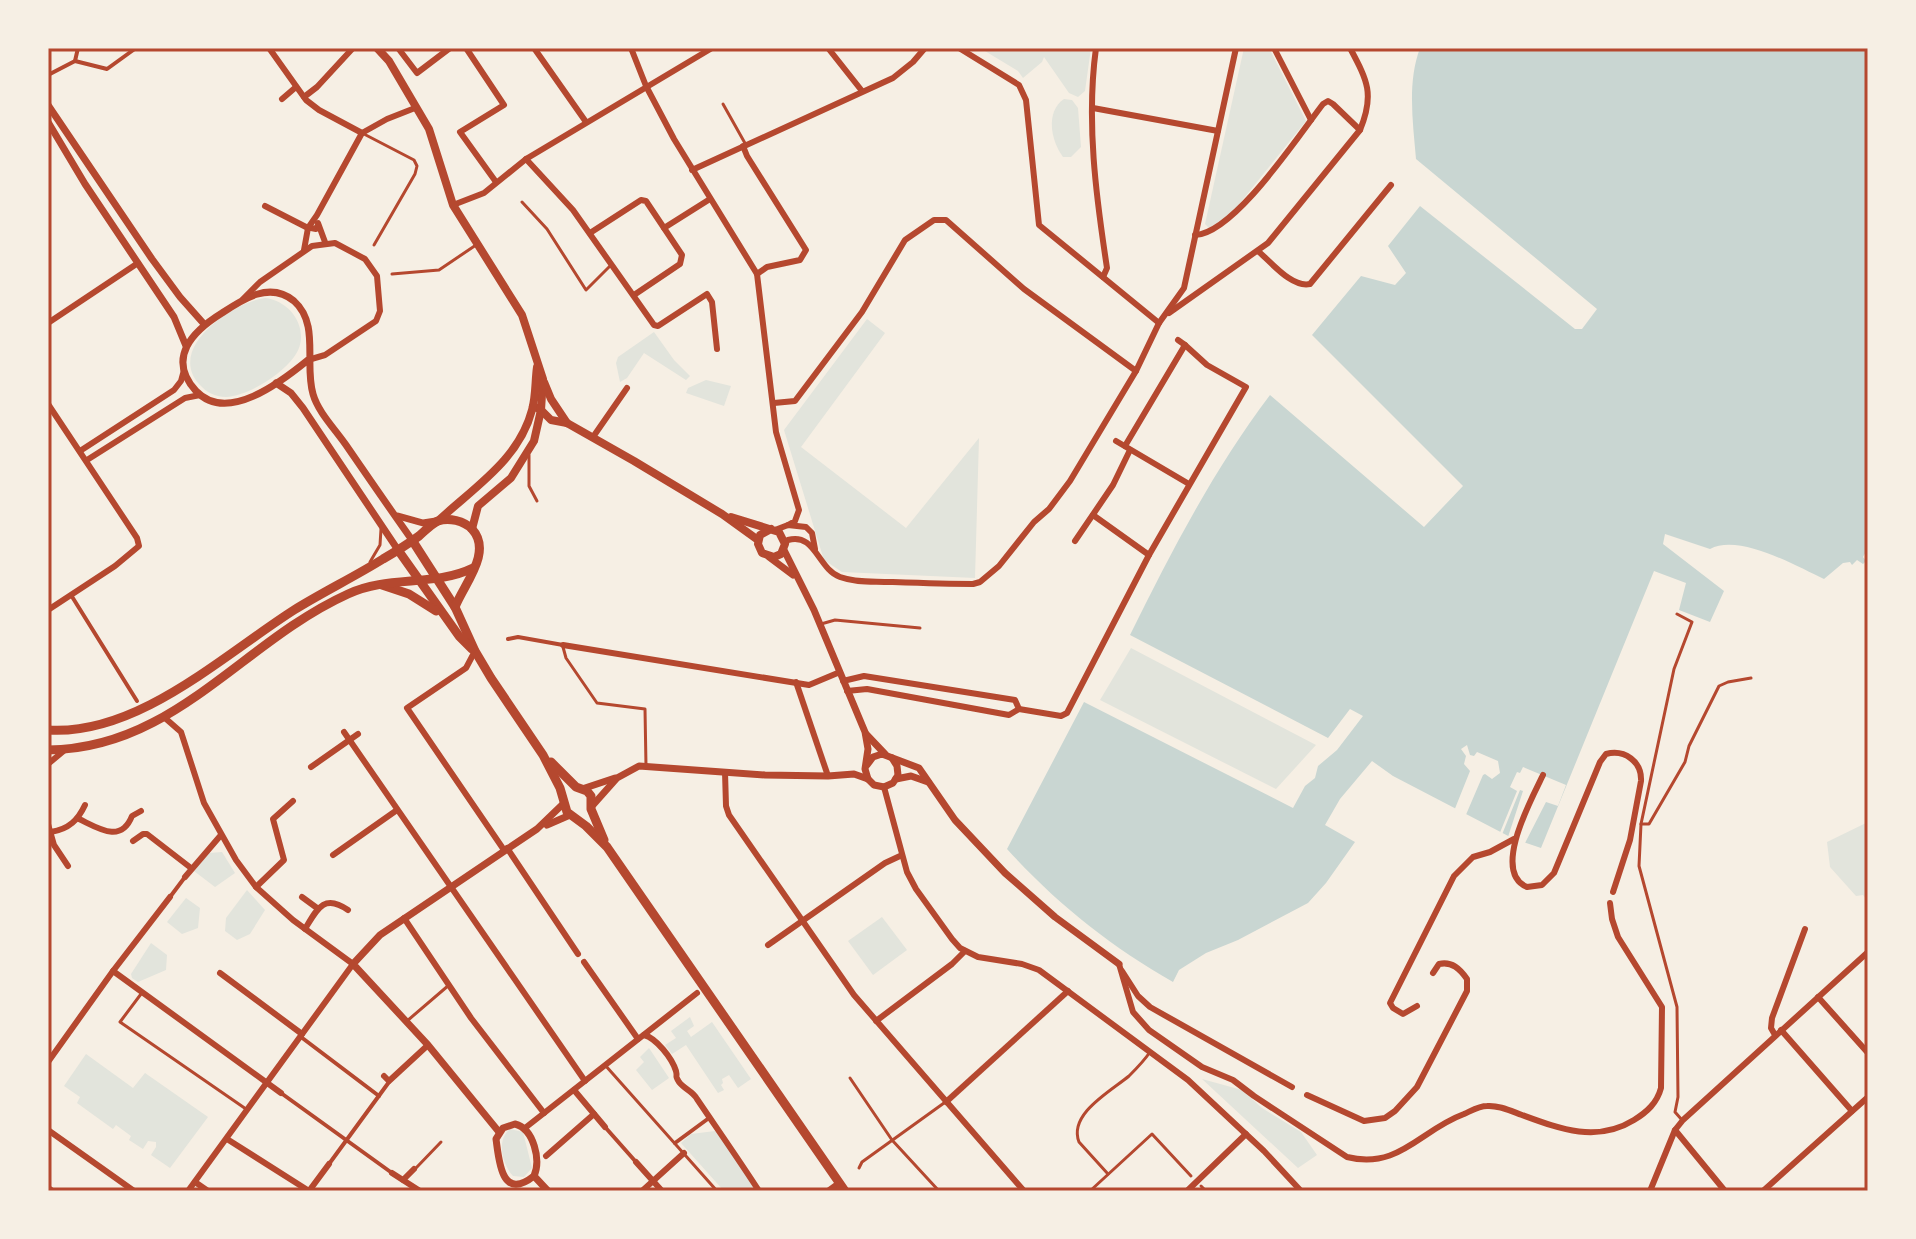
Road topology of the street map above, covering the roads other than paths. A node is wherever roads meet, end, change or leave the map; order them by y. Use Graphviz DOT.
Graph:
graph roads {
  1 [pos="78,48"];
  2 [pos="136,48"];
  3 [pos="269,48"];
  4 [pos="353,48"];
  5 [pos="377,48"];
  6 [pos="398,48"];
  7 [pos="450,48"];
  8 [pos="466,48"];
  9 [pos="534,48"];
  10 [pos="631,48"];
  11 [pos="712,48"];
  12 [pos="828,48"];
  13 [pos="925,48"];
  14 [pos="959,48"];
  15 [pos="1096,48"];
  16 [pos="1236,48"];
  17 [pos="1274,48"];
  18 [pos="1350,48"];
  19 [pos="75,61"];
  20 [pos="48,75"];
  21 [pos="646,86"];
  22 [pos="296,87"];
  23 [pos="862,91"];
  24 [pos="304,97"];
  25 [pos="282,99"];
  26 [pos="723,104"];
  27 [pos="48,105"];
  28 [pos="415,108"];
  29 [pos="1093,108"];
  30 [pos="1311,120"];
  31 [pos="48,122"];
  32 [pos="586,122"];
  33 [pos="1360,130"];
  34 [pos="1218,131"];
  35 [pos="362,133"];
  36 [pos="744,145"];
  37 [pos="526,159"];
  38 [pos="692,170"];
  39 [pos="496,182"];
  40 [pos="1391,185"];
  41 [pos="710,199"];
  42 [pos="522,202"];
  43 [pos="453,205"];
  44 [pos="265,206"];
  45 [pos="317,215"];
  46 [pos="318,225"];
  47 [pos="308,228"];
  48 [pos="664,228"];
  49 [pos="590,233"];
  50 [pos="1195,235"];
  51 [pos="325,242"];
  52 [pos="374,245"];
  53 [pos="477,245"];
  54 [pos="304,250"];
  55 [pos="1259,252"];
  56 [pos="138,263"];
  57 [pos="612,264"];
  58 [pos="392,274"];
  59 [pos="757,274"];
  60 [pos="1103,277"];
  61 [pos="1184,288"];
  62 [pos="1201,291"];
  63 [pos="634,295"];
  64 [pos="241,301"];
  65 [pos="1166,315"];
  66 [pos="51,321"];
  67 [pos="1159,323"];
  68 [pos="204,324"];
  69 [pos="1178,340"];
  70 [pos="1185,345"];
  71 [pos="186,346"];
  72 [pos="717,349"];
  73 [pos="308,360"];
  74 [pos="538,362"];
  75 [pos="184,370"];
  76 [pos="1136,371"];
  77 [pos="543,379"];
  78 [pos="276,383"];
  79 [pos="627,388"];
  80 [pos="200,395"];
  81 [pos="774,403"];
  82 [pos="48,404"];
  83 [pos="537,408"];
  84 [pos="551,420"];
  85 [pos="567,423"];
  86 [pos="538,428"];
  87 [pos="593,437"];
  88 [pos="1116,441"];
  89 [pos="1128,448"];
  90 [pos="80,451"];
  91 [pos="529,452"];
  92 [pos="87,460"];
  93 [pos="1189,484"];
  94 [pos="537,501"];
  95 [pos="722,514"];
  96 [pos="396,515"];
  97 [pos="1093,515"];
  98 [pos="438,521"];
  99 [pos="381,524"];
  100 [pos="788,525"];
  101 [pos="472,529"];
  102 [pos="773,529"];
  103 [pos="412,540"];
  104 [pos="758,540"];
  105 [pos="1075,541"];
  106 [pos="785,547"];
  107 [pos="398,550"];
  108 [pos="816,551"];
  109 [pos="1149,555"];
  110 [pos="769,557"];
  111 [pos="473,568"];
  112 [pos="366,569"];
  113 [pos="418,579"];
  114 [pos="437,579"];
  115 [pos="798,579"];
  116 [pos="378,584"];
  117 [pos="71,595"];
  118 [pos="455,607"];
  119 [pos="48,610"];
  120 [pos="1677,614"];
  121 [pos="448,621"];
  122 [pos="820,624"];
  123 [pos="920,628"];
  124 [pos="508,639"];
  125 [pos="563,645"];
  126 [pos="475,651"];
  127 [pos="840,672"];
  128 [pos="1751,678"];
  129 [pos="843,681"];
  130 [pos="796,682"];
  131 [pos="847,691"];
  132 [pos="137,701"];
  133 [pos="1019,709"];
  134 [pos="165,718"];
  135 [pos="48,730"];
  136 [pos="344,732"];
  137 [pos="865,732"];
  138 [pos="358,734"];
  139 [pos="349,740"];
  140 [pos="66,749"];
  141 [pos="48,750"];
  142 [pos="543,755"];
  143 [pos="889,756"];
  144 [pos="48,764"];
  145 [pos="867,765"];
  146 [pos="646,766"];
  147 [pos="311,767"];
  148 [pos="725,772"];
  149 [pos="1543,775"];
  150 [pos="828,776"];
  151 [pos="617,778"];
  152 [pos="868,779"];
  153 [pos="896,779"];
  154 [pos="933,785"];
  155 [pos="884,787"];
  156 [pos="579,788"];
  157 [pos="293,801"];
  158 [pos="564,801"];
  159 [pos="85,805"];
  160 [pos="592,807"];
  161 [pos="397,810"];
  162 [pos="141,811"];
  163 [pos="572,816"];
  164 [pos="79,819"];
  165 [pos="48,824"];
  166 [pos="1641,824"];
  167 [pos="537,829"];
  168 [pos="51,832"];
  169 [pos="221,835"];
  170 [pos="1514,839"];
  171 [pos="133,841"];
  172 [pos="607,847"];
  173 [pos="506,849"];
  174 [pos="333,855"];
  175 [pos="900,856"];
  176 [pos="68,866"];
  177 [pos="191,868"];
  178 [pos="185,877"];
  179 [pos="256,887"];
  180 [pos="451,887"];
  181 [pos="1613,892"];
  182 [pos="170,897"];
  183 [pos="302,897"];
  184 [pos="1610,903"];
  185 [pos="317,908"];
  186 [pos="348,910"];
  187 [pos="404,918"];
  188 [pos="802,921"];
  189 [pos="305,929"];
  190 [pos="1805,929"];
  191 [pos="768,945"];
  192 [pos="965,951"];
  193 [pos="1868,952"];
  194 [pos="578,954"];
  195 [pos="584,962"];
  196 [pos="353,964"];
  197 [pos="1119,964"];
  198 [pos="113,971"];
  199 [pos="220,973"];
  200 [pos="1433,973"];
  201 [pos="228,978"];
  202 [pos="449,985"];
  203 [pos="220,987"];
  204 [pos="1068,991"];
  205 [pos="697,993"];
  206 [pos="141,994"];
  207 [pos="1818,997"];
  208 [pos="1417,1006"];
  209 [pos="407,1021"];
  210 [pos="876,1021"];
  211 [pos="1778,1032"];
  212 [pos="301,1035"];
  213 [pos="641,1037"];
  214 [pos="428,1045"];
  215 [pos="1150,1052"];
  216 [pos="1868,1053"];
  217 [pos="48,1062"];
  218 [pos="605,1065"];
  219 [pos="850,1078"];
  220 [pos="387,1079"];
  221 [pos="585,1081"];
  222 [pos="266,1082"];
  223 [pos="1292,1087"];
  224 [pos="574,1090"];
  225 [pos="281,1093"];
  226 [pos="1307,1095"];
  227 [pos="379,1096"];
  228 [pos="1868,1097"];
  229 [pos="946,1102"];
  230 [pos="247,1110"];
  231 [pos="1852,1111"];
  232 [pos="544,1113"];
  233 [pos="594,1114"];
  234 [pos="709,1118"];
  235 [pos="1683,1120"];
  236 [pos="605,1127"];
  237 [pos="525,1128"];
  238 [pos="48,1130"];
  239 [pos="1675,1130"];
  240 [pos="499,1132"];
  241 [pos="1246,1134"];
  242 [pos="227,1139"];
  243 [pos="346,1140"];
  244 [pos="892,1140"];
  245 [pos="441,1142"];
  246 [pos="675,1143"];
  247 [pos="684,1153"];
  248 [pos="546,1156"];
  249 [pos="636,1162"];
  250 [pos="329,1164"];
  251 [pos="859,1168"];
  252 [pos="414,1169"];
  253 [pos="392,1173"];
  254 [pos="1108,1174"];
  255 [pos="534,1176"];
  256 [pos="1191,1176"];
  257 [pos="403,1180"];
  258 [pos="508,1181"];
  259 [pos="653,1181"];
  260 [pos="195,1182"];
  261 [pos="48,1186"];
  262 [pos="1201,1186"];
  263 [pos="842,1187"];
  264 [pos="503,1190"];
  265 [pos="55,1191"];
  266 [pos="134,1191"];
  267 [pos="188,1191"];
  268 [pos="208,1191"];
  269 [pos="309,1191"];
  270 [pos="420,1191"];
  271 [pos="548,1191"];
  272 [pos="642,1191"];
  273 [pos="662,1191"];
  274 [pos="717,1191"];
  275 [pos="759,1191"];
  276 [pos="828,1191"];
  277 [pos="939,1191"];
  278 [pos="1024,1191"];
  279 [pos="1090,1191"];
  280 [pos="1187,1191"];
  281 [pos="1206,1191"];
  282 [pos="1301,1191"];
  283 [pos="1650,1191"];
  284 [pos="1725,1191"];
  285 [pos="1763,1191"];
  1 -- 19 [label="street"];
  2 -- 19 [label="street"];
  3 -- 22 [label="street"];
  4 -- 24 [label="street"];
  5 -- 28 [label="main road"];
  6 -- 7 [label="street"];
  8 -- 39 [label="street"];
  9 -- 32 [label="street"];
  10 -- 21 [label="street"];
  11 -- 21 [label="street"];
  12 -- 23 [label="street"];
  13 -- 23 [label="street"];
  14 -- 60 [label="street"];
  15 -- 29 [label="street"];
  16 -- 34 [label="street"];
  17 -- 30 [label="street"];
  18 -- 33 [label="street"];
  19 -- 20 [label="street"];
  21 -- 32 [label="street"];
  21 -- 38 [label="street"];
  22 -- 24 [label="street"];
  22 -- 25 [label="street"];
  23 -- 36 [label="street"];
  24 -- 35 [label="street"];
  26 -- 36 [label="lane"];
  27 -- 68 [label="street"];
  28 -- 35 [label="street"];
  28 -- 43 [label="main road"];
  29 -- 34 [label="street"];
  29 -- 60 [label="street"];
  30 -- 33 [label="street"];
  30 -- 50 [label="street"];
  31 -- 56 [label="street"];
  32 -- 37 [label="street"];
  33 -- 55 [label="street"];
  34 -- 50 [label="street"];
  35 -- 45 [label="street"];
  35 -- 52 [label="lane"];
  36 -- 38 [label="street"];
  36 -- 59 [label="street"];
  37 -- 39 [label="street"];
  37 -- 49 [label="street"];
  38 -- 41 [label="street"];
  39 -- 43 [label="street"];
  40 -- 55 [label="street"];
  41 -- 48 [label="street"];
  41 -- 59 [label="street"];
  42 -- 57 [label="lane"];
  43 -- 53 [label="main road"];
  44 -- 47 [label="street"];
  45 -- 46 [label="street"];
  45 -- 47 [label="street"];
  46 -- 47 [label="street"];
  46 -- 51 [label="street"];
  47 -- 54 [label="street"];
  48 -- 49 [label="street"];
  48 -- 63 [label="street"];
  49 -- 57 [label="street"];
  50 -- 61 [label="street"];
  51 -- 54 [label="street"];
  51 -- 73 [label="street"];
  53 -- 58 [label="lane"];
  53 -- 74 [label="main road"];
  54 -- 64 [label="street"];
  55 -- 62 [label="street"];
  56 -- 66 [label="street"];
  56 -- 71 [label="street"];
  57 -- 63 [label="street"];
  59 -- 81 [label="street"];
  60 -- 67 [label="street"];
  61 -- 62 [label="street"];
  61 -- 65 [label="street"];
  62 -- 65 [label="street"];
  63 -- 72 [label="street"];
  64 -- 68 [label="street"];
  64 -- 73 [label="street"];
  65 -- 67 [label="street"];
  67 -- 76 [label="street"];
  68 -- 71 [label="street"];
  69 -- 70 [label="street"];
  70 -- 89 [label="street"];
  70 -- 93 [label="street"];
  71 -- 75 [label="street"];
  73 -- 78 [label="street"];
  73 -- 96 [label="street"];
  74 -- 77 [label="main road"];
  74 -- 83 [label="main road"];
  75 -- 80 [label="street"];
  75 -- 90 [label="street"];
  76 -- 81 [label="street"];
  76 -- 108 [label="street"];
  77 -- 83 [label="main road"];
  77 -- 85 [label="main road"];
  78 -- 80 [label="street"];
  78 -- 99 [label="street"];
  79 -- 87 [label="street"];
  80 -- 92 [label="street"];
  81 -- 100 [label="street"];
  82 -- 90 [label="street"];
  83 -- 84 [label="main road"];
  83 -- 86 [label="main road"];
  83 -- 98 [label="main road"];
  84 -- 85 [label="main road"];
  84 -- 86 [label="main road"];
  85 -- 87 [label="main road"];
  86 -- 91 [label="main road"];
  87 -- 95 [label="main road"];
  88 -- 89 [label="street"];
  89 -- 93 [label="street"];
  89 -- 97 [label="street"];
  90 -- 92 [label="street"];
  91 -- 94 [label="lane"];
  91 -- 101 [label="main road"];
  92 -- 117 [label="street"];
  93 -- 109 [label="street"];
  95 -- 102 [label="main road"];
  95 -- 104 [label="main road"];
  96 -- 98 [label="street"];
  96 -- 103 [label="street"];
  97 -- 105 [label="street"];
  97 -- 109 [label="street"];
  98 -- 101 [label="main road"];
  98 -- 103 [label="main road"];
  99 -- 107 [label="street"];
  99 -- 112 [label="lane"];
  100 -- 102 [label="street"];
  100 -- 108 [label="street"];
  101 -- 111 [label="main road"];
  102 -- 104 [label="main road"];
  102 -- 106 [label="main road"];
  103 -- 107 [label="main road"];
  103 -- 114 [label="main road"];
  104 -- 110 [label="main road"];
  106 -- 108 [label="street"];
  106 -- 110 [label="main road"];
  106 -- 115 [label="street"];
  107 -- 112 [label="main road"];
  107 -- 113 [label="main road"];
  109 -- 133 [label="street"];
  110 -- 115 [label="street"];
  111 -- 114 [label="main road"];
  111 -- 118 [label="main road"];
  112 -- 135 [label="main road"];
  113 -- 114 [label="main road"];
  113 -- 116 [label="main road"];
  113 -- 121 [label="main road"];
  114 -- 118 [label="main road"];
  115 -- 122 [label="street"];
  116 -- 121 [label="main road"];
  116 -- 134 [label="main road"];
  117 -- 119 [label="street"];
  117 -- 132 [label="street"];
  118 -- 126 [label="main road"];
  120 -- 166 [label="lane"];
  121 -- 126 [label="main road"];
  122 -- 123 [label="lane"];
  122 -- 127 [label="street"];
  124 -- 125 [label="street"];
  125 -- 130 [label="street"];
  125 -- 146 [label="lane"];
  126 -- 142 [label="main road"];
  126 -- 173 [label="street"];
  127 -- 129 [label="street"];
  127 -- 130 [label="street"];
  128 -- 166 [label="lane"];
  129 -- 131 [label="street"];
  129 -- 133 [label="street"];
  130 -- 150 [label="street"];
  131 -- 133 [label="street"];
  131 -- 137 [label="street"];
  134 -- 140 [label="main road"];
  134 -- 169 [label="street"];
  136 -- 139 [label="street"];
  137 -- 143 [label="street"];
  137 -- 145 [label="street"];
  138 -- 139 [label="street"];
  139 -- 147 [label="street"];
  139 -- 161 [label="street"];
  140 -- 141 [label="main road"];
  140 -- 144 [label="street"];
  142 -- 156 [label="main road"];
  142 -- 158 [label="main road"];
  143 -- 145 [label="street"];
  143 -- 153 [label="street"];
  143 -- 154 [label="street"];
  145 -- 152 [label="street"];
  146 -- 148 [label="street"];
  146 -- 151 [label="street"];
  148 -- 150 [label="street"];
  148 -- 188 [label="street"];
  149 -- 170 [label="street"];
  150 -- 152 [label="street"];
  151 -- 156 [label="street"];
  151 -- 160 [label="street"];
  152 -- 155 [label="street"];
  153 -- 154 [label="street"];
  153 -- 155 [label="street"];
  154 -- 197 [label="street"];
  155 -- 175 [label="street"];
  156 -- 158 [label="main road"];
  156 -- 160 [label="main road"];
  157 -- 179 [label="street"];
  158 -- 163 [label="main road"];
  158 -- 167 [label="street"];
  159 -- 164 [label="street"];
  160 -- 163 [label="main road"];
  160 -- 172 [label="main road"];
  161 -- 174 [label="street"];
  161 -- 180 [label="street"];
  162 -- 164 [label="street"];
  163 -- 167 [label="street"];
  163 -- 172 [label="main road"];
  164 -- 168 [label="street"];
  165 -- 168 [label="street"];
  166 -- 235 [label="lane"];
  167 -- 173 [label="street"];
  168 -- 176 [label="street"];
  169 -- 177 [label="street"];
  169 -- 179 [label="street"];
  170 -- 181 [label="street"];
  170 -- 208 [label="street"];
  171 -- 177 [label="street"];
  172 -- 263 [label="main road"];
  173 -- 180 [label="street"];
  173 -- 194 [label="street"];
  175 -- 188 [label="street"];
  175 -- 192 [label="street"];
  177 -- 178 [label="street"];
  178 -- 182 [label="street"];
  179 -- 189 [label="street"];
  180 -- 187 [label="street"];
  180 -- 221 [label="street"];
  182 -- 198 [label="street"];
  183 -- 185 [label="street"];
  184 -- 197 [label="street"];
  185 -- 186 [label="street"];
  185 -- 189 [label="street"];
  187 -- 196 [label="street"];
  187 -- 202 [label="street"];
  188 -- 191 [label="street"];
  188 -- 210 [label="street"];
  189 -- 196 [label="street"];
  190 -- 211 [label="street"];
  192 -- 204 [label="street"];
  192 -- 210 [label="street"];
  193 -- 207 [label="street"];
  195 -- 213 [label="street"];
  196 -- 209 [label="street"];
  196 -- 212 [label="street"];
  197 -- 223 [label="street"];
  198 -- 206 [label="street"];
  198 -- 217 [label="street"];
  199 -- 201 [label="street"];
  200 -- 226 [label="street"];
  201 -- 203 [label="street"];
  201 -- 212 [label="street"];
  202 -- 209 [label="lane"];
  202 -- 232 [label="street"];
  204 -- 215 [label="street"];
  204 -- 229 [label="street"];
  205 -- 213 [label="street"];
  206 -- 222 [label="street"];
  206 -- 230 [label="lane"];
  207 -- 211 [label="street"];
  207 -- 216 [label="street"];
  209 -- 214 [label="street"];
  210 -- 229 [label="street"];
  211 -- 231 [label="street"];
  211 -- 235 [label="street"];
  212 -- 222 [label="street"];
  212 -- 227 [label="street"];
  213 -- 218 [label="street"];
  213 -- 234 [label="street"];
  214 -- 220 [label="street"];
  214 -- 240 [label="street"];
  215 -- 241 [label="street"];
  215 -- 254 [label="lane"];
  218 -- 221 [label="street"];
  218 -- 246 [label="lane"];
  219 -- 244 [label="lane"];
  220 -- 227 [label="street"];
  221 -- 224 [label="street"];
  222 -- 225 [label="street"];
  222 -- 230 [label="street"];
  224 -- 232 [label="street"];
  224 -- 233 [label="street"];
  225 -- 243 [label="street"];
  227 -- 243 [label="street"];
  228 -- 231 [label="street"];
  229 -- 244 [label="lane"];
  229 -- 278 [label="street"];
  230 -- 242 [label="street"];
  231 -- 285 [label="street"];
  232 -- 237 [label="street"];
  233 -- 236 [label="street"];
  233 -- 248 [label="street"];
  234 -- 246 [label="street"];
  234 -- 275 [label="street"];
  235 -- 239 [label="street"];
  236 -- 249 [label="street"];
  237 -- 240 [label="street"];
  237 -- 255 [label="street"];
  238 -- 266 [label="street"];
  239 -- 283 [label="street"];
  239 -- 284 [label="street"];
  240 -- 258 [label="street"];
  241 -- 280 [label="street"];
  241 -- 282 [label="street"];
  242 -- 260 [label="street"];
  242 -- 269 [label="street"];
  243 -- 250 [label="street"];
  243 -- 253 [label="street"];
  244 -- 251 [label="lane"];
  244 -- 277 [label="lane"];
  245 -- 252 [label="lane"];
  246 -- 247 [label="lane"];
  247 -- 259 [label="street"];
  247 -- 274 [label="lane"];
  249 -- 259 [label="street"];
  250 -- 269 [label="street"];
  252 -- 257 [label="street"];
  253 -- 257 [label="street"];
  254 -- 256 [label="lane"];
  254 -- 279 [label="lane"];
  255 -- 258 [label="street"];
  255 -- 271 [label="street"];
  257 -- 270 [label="street"];
  258 -- 264 [label="street"];
  259 -- 272 [label="street"];
  259 -- 273 [label="street"];
  260 -- 267 [label="street"];
  260 -- 268 [label="street"];
  261 -- 265 [label="lane"];
  262 -- 281 [label="lane"];
  263 -- 276 [label="street"];
}
